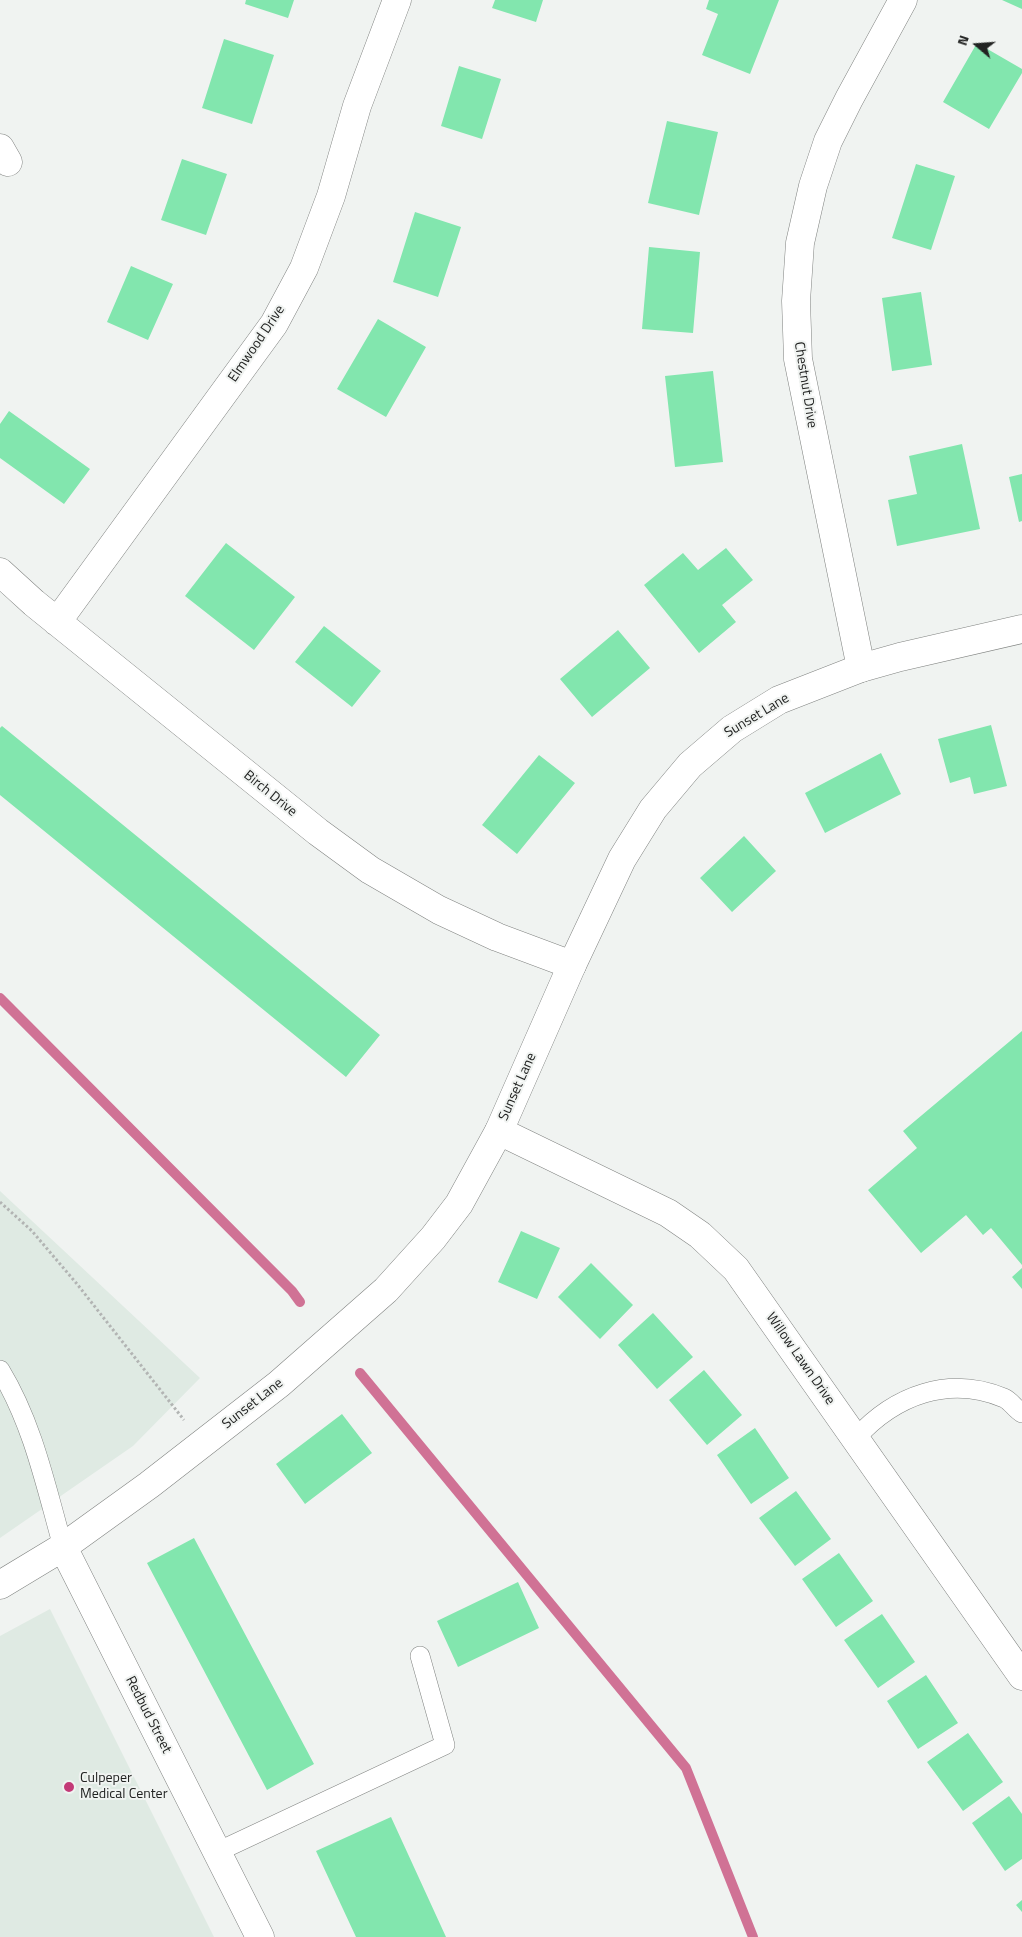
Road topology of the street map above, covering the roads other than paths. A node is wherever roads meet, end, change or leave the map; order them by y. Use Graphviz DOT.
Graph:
graph roads {
  1 [pos="397,0"];
  2 [pos="903,0"];
  3 [pos="0,572"];
  4 [pos="57,622"];
  5 [pos="1022,629"];
  6 [pos="861,668"];
  7 [pos="572,965"];
  8 [pos="499,1132"];
  9 [pos="0,1370"];
  10 [pos="1022,1413"];
  11 [pos="856,1438"];
  12 [pos="63,1547"];
  13 [pos="0,1585"];
  14 [pos="420,1656"];
  15 [pos="1022,1676"];
  16 [pos="217,1852"];
  17 [pos="260,1937"];
  1 -- 4 [label="street, Elmwood Drive"];
  2 -- 6 [label="street, Chestnut Drive"];
  3 -- 4 [label="street, Birch Drive"];
  4 -- 7 [label="street, Birch Drive"];
  5 -- 6 [label="street, Sunset Lane"];
  6 -- 7 [label="street, Sunset Lane"];
  7 -- 8 [label="street, Sunset Lane"];
  8 -- 11 [label="street, Willow Lawn Drive"];
  8 -- 12 [label="street, Sunset Lane"];
  9 -- 12 [label="lane"];
  10 -- 11 [label="lane"];
  11 -- 15 [label="street, Willow Lawn Drive"];
  12 -- 13 [label="street, Sunset Lane"];
  12 -- 16 [label="street, Redbud Street"];
  14 -- 16 [label="lane"];
  16 -- 17 [label="street, Redbud Street"];
}
